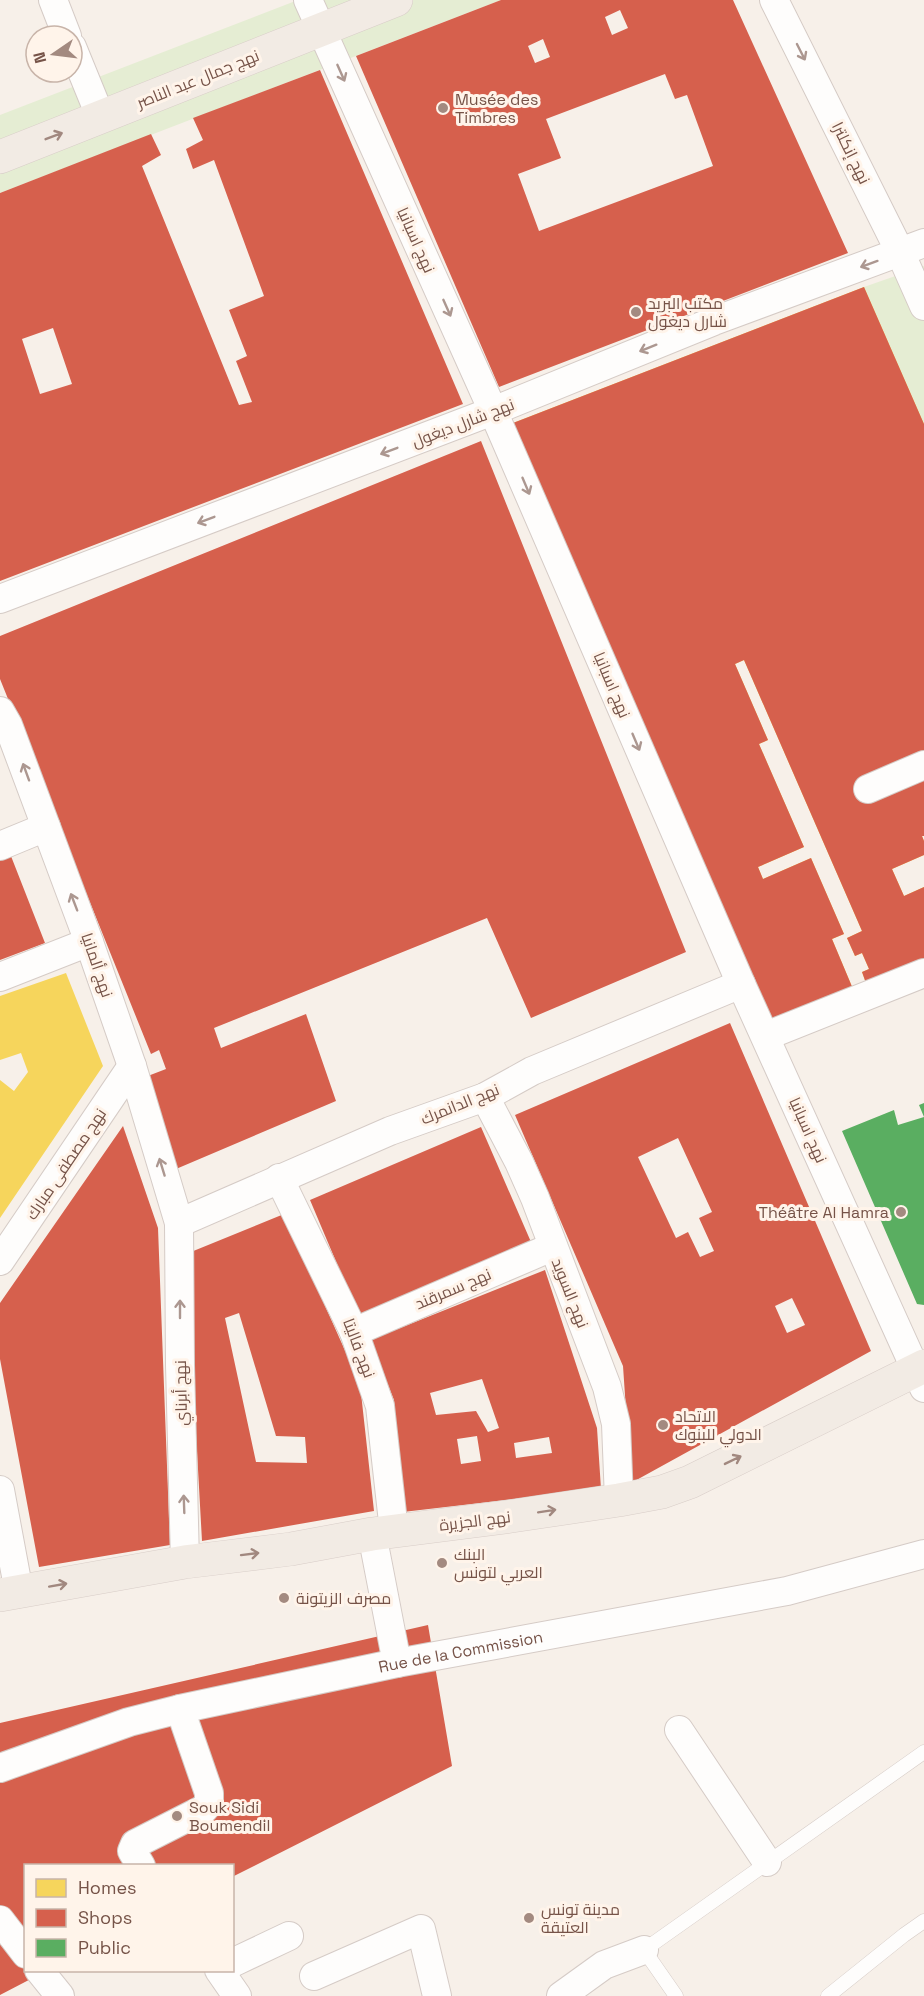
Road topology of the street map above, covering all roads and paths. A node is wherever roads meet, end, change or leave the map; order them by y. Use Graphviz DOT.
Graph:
graph roads {
  1 [pos="53,0"];
  2 [pos="309,0"];
  3 [pos="396,0"];
  4 [pos="774,0"];
  5 [pos="62,24"];
  6 [pos="322,30"];
  7 [pos="84,76"];
  8 [pos="101,118"];
  9 [pos="0,157"];
  10 [pos="912,248"];
  11 [pos="924,306"];
  12 [pos="493,411"];
  13 [pos="0,598"];
  14 [pos="0,711"];
  15 [pos="924,765"];
  16 [pos="868,789"];
  17 [pos="46,827"];
  18 [pos="0,846"];
  19 [pos="89,942"];
  20 [pos="924,973"];
  21 [pos="0,977"];
  22 [pos="741,984"];
  23 [pos="766,1036"];
  24 [pos="132,1066"];
  25 [pos="485,1097"];
  26 [pos="279,1178"];
  27 [pos="179,1223"];
  28 [pos="552,1247"];
  29 [pos="0,1261"];
  30 [pos="354,1332"];
  31 [pos="921,1375"];
  32 [pos="0,1490"];
  33 [pos="619,1500"];
  34 [pos="383,1532"];
  35 [pos="924,1554"];
  36 [pos="185,1563"];
  37 [pos="10,1593"];
  38 [pos="397,1663"];
  39 [pos="180,1709"];
  40 [pos="679,1730"];
  41 [pos="924,1752"];
  42 [pos="0,1768"];
  43 [pos="767,1862"];
  44 [pos="140,1864"];
  45 [pos="0,1920"];
  46 [pos="924,1921"];
  47 [pos="289,1936"];
  48 [pos="644,1950"];
  49 [pos="24,1951"];
  50 [pos="40,1972"];
  51 [pos="314,1976"];
  52 [pos="229,1983"];
  53 [pos="60,1996"];
  54 [pos="437,1996"];
  55 [pos="561,1996"];
  56 [pos="676,1996"];
  57 [pos="828,1996"];
  1 -- 5 [label="street"];
  2 -- 6 [label="street, نهج اسبانيا"];
  3 -- 6 [label="main road, نهج جمال عبد الناصر"];
  4 -- 10 [label="street, نهج إنكلترا, one-way"];
  6 -- 8 [label="main road, نهج جمال عبد الناصر"];
  6 -- 12 [label="street, نهج اسبانيا, one-way"];
  7 -- 8 [label="street"];
  9 -- 8 [label="main road, نهج جمال عبد الناصر, one-way"];
  10 -- 11 [label="street, نهج إنكلترا"];
  10 -- 12 [label="street, نهج شارل ديغول, one-way"];
  12 -- 13 [label="street, نهج شارل ديغول, one-way"];
  12 -- 22 [label="street, نهج اسبانيا, one-way"];
  17 -- 14 [label="street, نهج ألمانيا, one-way"];
  15 -- 16 [label="street"];
  17 -- 18 [label="street"];
  19 -- 17 [label="street, نهج ألمانيا, one-way"];
  19 -- 21 [label="street"];
  19 -- 24 [label="street, نهج ألمانيا"];
  20 -- 23 [label="street"];
  22 -- 23 [label="street, نهج اسبانيا"];
  22 -- 25 [label="street, نهج الدانمرك"];
  23 -- 31 [label="street, نهج اسبانيا"];
  27 -- 24 [label="street, نهج ألمانيا, one-way"];
  24 -- 29 [label="street, نهج مصطفى مبارك"];
  25 -- 26 [label="street, نهج الدانمرك"];
  25 -- 28 [label="street, نهج السويد"];
  26 -- 27 [label="street, نهج الدانمرك"];
  26 -- 30 [label="street, نهج فاليتا"];
  36 -- 27 [label="street, نهج أبرناي, one-way"];
  28 -- 30 [label="street, نهج سمرقند"];
  28 -- 33 [label="street, نهج السويد"];
  30 -- 34 [label="street, نهج فاليتا"];
  33 -- 31 [label="main road, نهج الجزيرة, one-way"];
  32 -- 37 [label="street"];
  34 -- 33 [label="main road, نهج الجزيرة, one-way"];
  36 -- 34 [label="main road, نهج الجزيرة, one-way"];
  34 -- 38 [label="street, نهج فاليتا"];
  35 -- 38 [label="street, Rue de la Commission"];
  37 -- 36 [label="main road, نهج الجزيرة, one-way"];
  38 -- 39 [label="street, Rue de la Commission"];
  39 -- 42 [label="street, Rue de la Commission"];
  39 -- 44 [label="street"];
  40 -- 43 [label="street"];
  41 -- 43 [label="lane"];
  43 -- 48 [label="lane"];
  45 -- 49 [label="street"];
  46 -- 57 [label="lane"];
  47 -- 52 [label="street"];
  48 -- 55 [label="street"];
  48 -- 56 [label="lane"];
  50 -- 53 [label="street"];
  51 -- 54 [label="street"];
}
